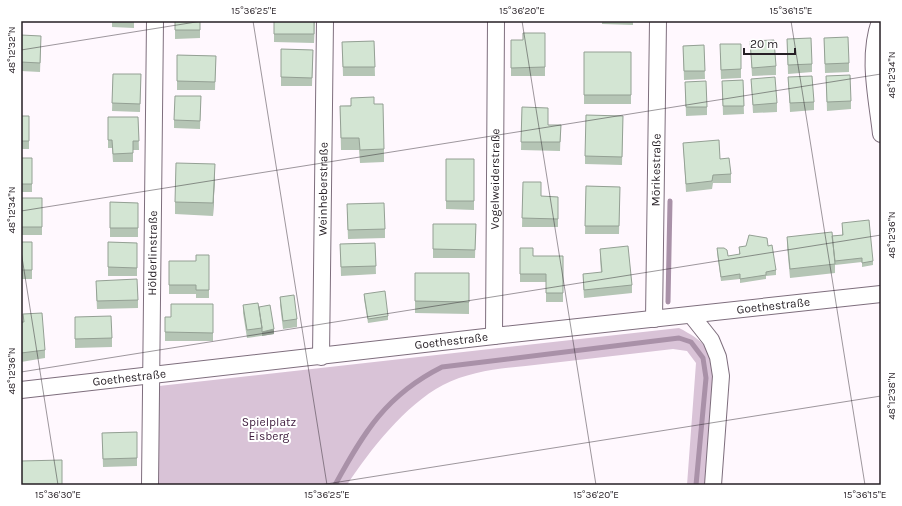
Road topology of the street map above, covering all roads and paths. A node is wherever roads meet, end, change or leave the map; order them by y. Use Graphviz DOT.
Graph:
graph roads {
  1 [pos="155,21"];
  2 [pos="325,21"];
  3 [pos="496,21"];
  4 [pos="658,21"];
  5 [pos="880,21"];
  6 [pos="881,134"];
  7 [pos="881,294"];
  8 [pos="692,316"];
  9 [pos="654,319"];
  10 [pos="494,336"];
  11 [pos="321,357"];
  12 [pos="151,375"];
  13 [pos="21,390"];
  14 [pos="150,485"];
  15 [pos="712,485"];
  1 -- 12 [label="street, Hölderlinstraße"];
  2 -- 11 [label="street, Weinheberstraße"];
  3 -- 10 [label="street, Vogelweiderstraße"];
  4 -- 9 [label="street, Mörikestraße"];
  5 -- 6 [label="street"];
  7 -- 8 [label="street, Goethestraße"];
  8 -- 9 [label="street, Goethestraße"];
  8 -- 15 [label="street"];
  9 -- 10 [label="street, Goethestraße"];
  10 -- 11 [label="street, Goethestraße"];
  11 -- 12 [label="street, Goethestraße"];
  12 -- 13 [label="street, Goethestraße"];
  12 -- 14 [label="street, Hölderlinstraße"];
}
